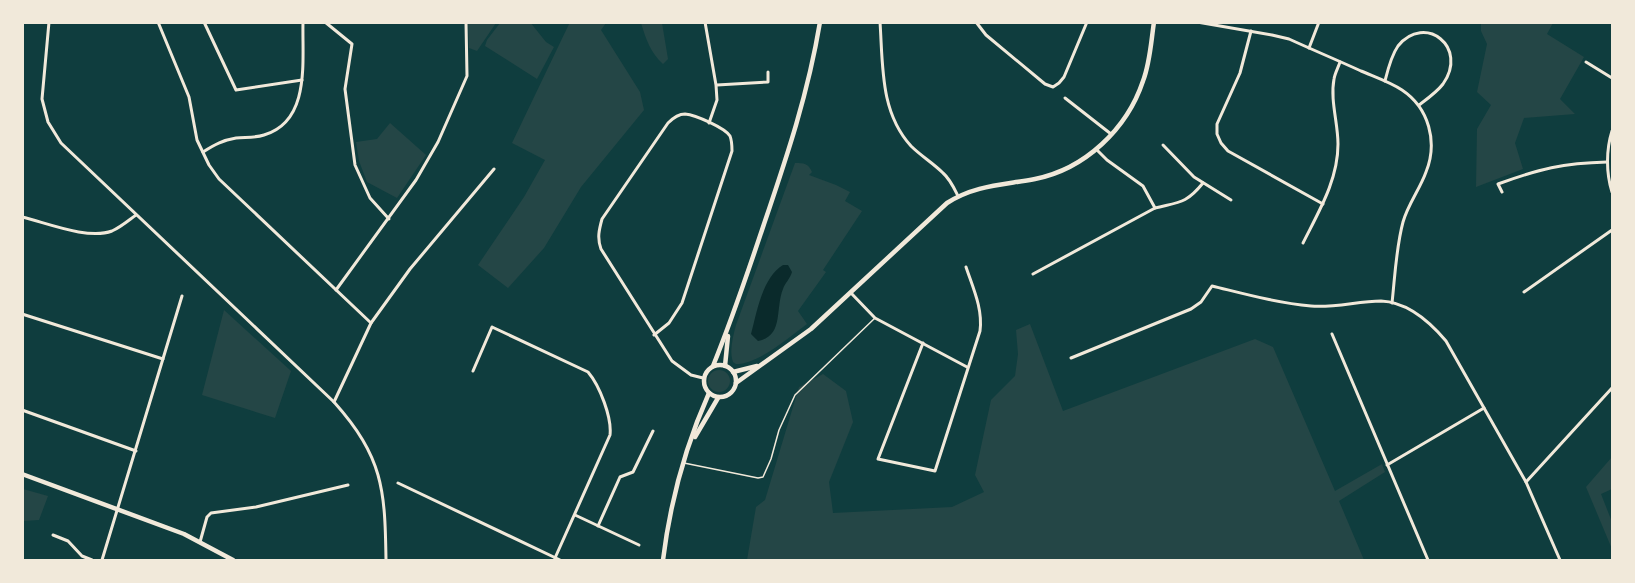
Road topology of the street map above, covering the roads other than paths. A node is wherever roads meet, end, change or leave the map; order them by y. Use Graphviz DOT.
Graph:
graph roads {
  1 [pos="49,22"];
  2 [pos="158,22"];
  3 [pos="204,22"];
  4 [pos="303,22"];
  5 [pos="325,22"];
  6 [pos="466,22"];
  7 [pos="705,22"];
  8 [pos="820,22"];
  9 [pos="880,22"];
  10 [pos="976,22"];
  11 [pos="1087,22"];
  12 [pos="1154,22"];
  13 [pos="1197,22"];
  14 [pos="1319,22"];
  15 [pos="1228,25"];
  16 [pos="1251,31"];
  17 [pos="1309,48"];
  18 [pos="1340,62"];
  19 [pos="1586,62"];
  20 [pos="768,72"];
  21 [pos="1612,78"];
  22 [pos="302,80"];
  23 [pos="1385,81"];
  24 [pos="716,85"];
  25 [pos="1065,98"];
  26 [pos="1419,105"];
  27 [pos="709,123"];
  28 [pos="1612,131"];
  29 [pos="1111,134"];
  30 [pos="1163,145"];
  31 [pos="1096,149"];
  32 [pos="203,152"];
  33 [pos="1607,162"];
  34 [pos="494,169"];
  35 [pos="1203,183"];
  36 [pos="1502,192"];
  37 [pos="1612,192"];
  38 [pos="958,196"];
  39 [pos="1231,200"];
  40 [pos="1323,204"];
  41 [pos="1155,208"];
  42 [pos="136,215"];
  43 [pos="22,217"];
  44 [pos="389,219"];
  45 [pos="1612,230"];
  46 [pos="1303,243"];
  47 [pos="966,267"];
  48 [pos="1033,274"];
  49 [pos="336,290"];
  50 [pos="1524,292"];
  51 [pos="851,293"];
  52 [pos="182,296"];
  53 [pos="1392,303"];
  54 [pos="22,314"];
  55 [pos="875,318"];
  56 [pos="372,323"];
  57 [pos="729,327"];
  58 [pos="1332,334"];
  59 [pos="654,335"];
  60 [pos="923,343"];
  61 [pos="1071,358"];
  62 [pos="163,359"];
  63 [pos="762,365"];
  64 [pos="713,366"];
  65 [pos="725,366"];
  66 [pos="967,367"];
  67 [pos="473,371"];
  68 [pos="733,372"];
  69 [pos="703,378"];
  70 [pos="736,383"];
  71 [pos="1612,388"];
  72 [pos="709,393"];
  73 [pos="718,398"];
  74 [pos="334,402"];
  75 [pos="1484,408"];
  76 [pos="22,410"];
  77 [pos="653,431"];
  78 [pos="689,447"];
  79 [pos="136,451"];
  80 [pos="683,463"];
  81 [pos="1387,465"];
  82 [pos="22,474"];
  83 [pos="1526,482"];
  84 [pos="398,483"];
  85 [pos="348,485"];
  86 [pos="118,509"];
  87 [pos="575,515"];
  88 [pos="598,526"];
  89 [pos="53,535"];
  90 [pos="200,542"];
  91 [pos="639,546"];
  92 [pos="555,558"];
  93 [pos="92,561"];
  94 [pos="102,561"];
  95 [pos="233,561"];
  96 [pos="386,561"];
  97 [pos="560,561"];
  98 [pos="661,561"];
  99 [pos="1428,561"];
  100 [pos="1560,561"];
  1 -- 42 [label="street"];
  2 -- 32 [label="street"];
  3 -- 22 [label="street"];
  4 -- 22 [label="street"];
  5 -- 44 [label="street"];
  6 -- 44 [label="street"];
  7 -- 24 [label="street"];
  8 -- 57 [label="street"];
  9 -- 38 [label="street"];
  10 -- 11 [label="street"];
  12 -- 29 [label="street"];
  13 -- 15 [label="street"];
  14 -- 17 [label="street"];
  15 -- 16 [label="street"];
  16 -- 17 [label="street"];
  16 -- 40 [label="street"];
  17 -- 18 [label="street"];
  18 -- 23 [label="street"];
  18 -- 40 [label="street"];
  19 -- 21 [label="street"];
  20 -- 24 [label="street"];
  22 -- 32 [label="street"];
  23 -- 26 [label="street"];
  23 -- 26 [label="street"];
  24 -- 27 [label="street"];
  25 -- 29 [label="street"];
  26 -- 53 [label="street"];
  27 -- 59 [label="street"];
  27 -- 59 [label="street"];
  28 -- 33 [label="street"];
  29 -- 31 [label="street"];
  30 -- 35 [label="street"];
  31 -- 38 [label="street"];
  31 -- 41 [label="street"];
  32 -- 49 [label="street"];
  33 -- 36 [label="street"];
  33 -- 37 [label="street"];
  34 -- 56 [label="street"];
  35 -- 39 [label="street"];
  35 -- 41 [label="street"];
  38 -- 51 [label="street"];
  40 -- 46 [label="street"];
  41 -- 48 [label="street"];
  42 -- 43 [label="street"];
  42 -- 74 [label="street"];
  44 -- 49 [label="street"];
  45 -- 50 [label="street"];
  47 -- 66 [label="street"];
  49 -- 56 [label="street"];
  51 -- 55 [label="street"];
  51 -- 63 [label="street"];
  52 -- 62 [label="street"];
  53 -- 61 [label="street"];
  53 -- 75 [label="street"];
  54 -- 62 [label="street"];
  55 -- 60 [label="street"];
  55 -- 80 [label="lane"];
  56 -- 74 [label="street"];
  57 -- 64 [label="street"];
  57 -- 65 [label="street"];
  58 -- 81 [label="street"];
  59 -- 69 [label="street"];
  60 -- 66 [label="street"];
  60 -- 66 [label="street"];
  62 -- 79 [label="street"];
  63 -- 68 [label="street"];
  63 -- 70 [label="street"];
  64 -- 65 [label="street"];
  64 -- 69 [label="street"];
  65 -- 68 [label="street"];
  67 -- 87 [label="street"];
  68 -- 70 [label="street"];
  69 -- 72 [label="street"];
  70 -- 73 [label="street"];
  71 -- 83 [label="street"];
  72 -- 73 [label="street"];
  72 -- 78 [label="street"];
  73 -- 78 [label="street"];
  74 -- 96 [label="street"];
  75 -- 81 [label="street"];
  75 -- 83 [label="street"];
  76 -- 79 [label="street"];
  77 -- 88 [label="street"];
  78 -- 80 [label="street"];
  79 -- 86 [label="street"];
  80 -- 98 [label="street"];
  81 -- 99 [label="street"];
  82 -- 86 [label="street"];
  83 -- 100 [label="street"];
  84 -- 92 [label="street"];
  85 -- 90 [label="street"];
  86 -- 90 [label="street"];
  86 -- 94 [label="street"];
  87 -- 88 [label="street"];
  87 -- 92 [label="street"];
  88 -- 91 [label="street"];
  89 -- 93 [label="street"];
  90 -- 95 [label="street"];
  92 -- 97 [label="street"];
}
